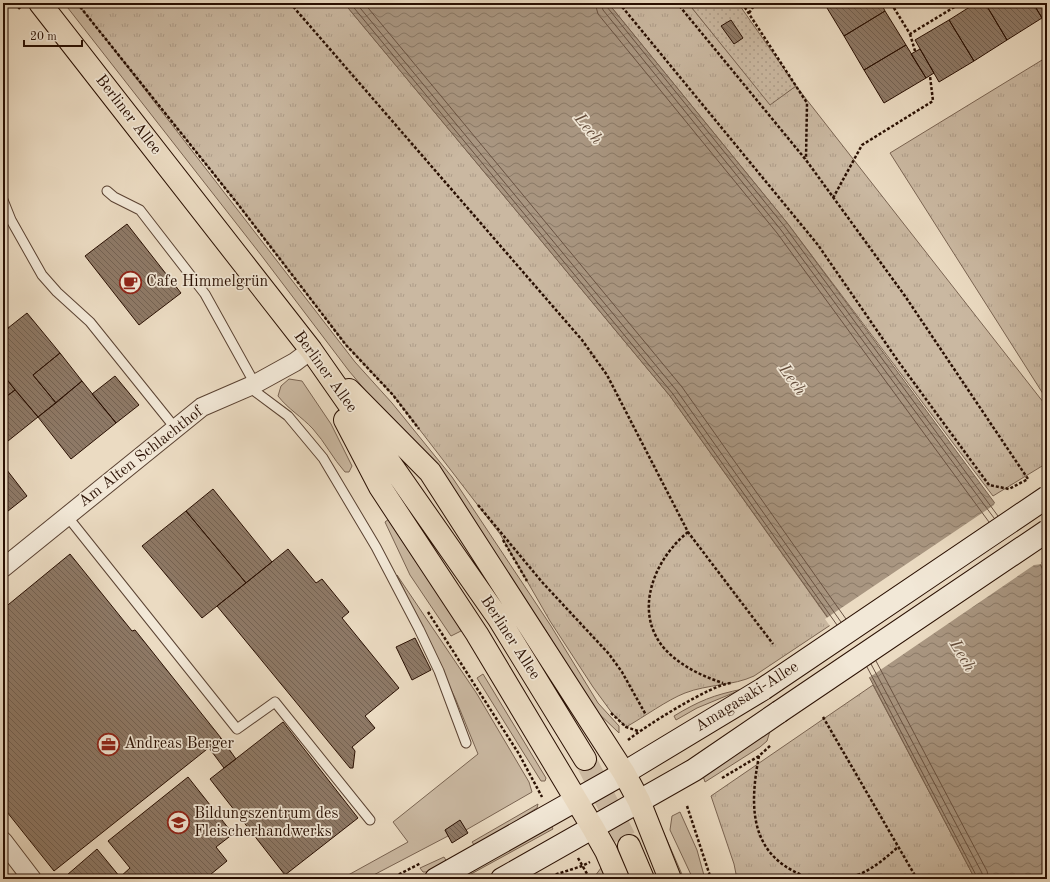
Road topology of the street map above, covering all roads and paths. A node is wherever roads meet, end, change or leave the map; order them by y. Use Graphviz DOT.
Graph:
graph roads {
  1 [pos="40,3"];
  2 [pos="78,3"];
  3 [pos="290,3"];
  4 [pos="619,3"];
  5 [pos="677,3"];
  6 [pos="742,3"];
  7 [pos="756,3"];
  8 [pos="896,3"];
  9 [pos="961,3"];
  10 [pos="749,13"];
  11 [pos="910,34"];
  12 [pos="915,51"];
  13 [pos="930,76"];
  14 [pos="806,160"];
  15 [pos="107,191"];
  16 [pos="833,198"];
  17 [pos="3,200"];
  18 [pos="313,355"];
  19 [pos="252,386"];
  20 [pos="176,429"];
  21 [pos="422,433"];
  22 [pos="1047,497"];
  23 [pos="476,502"];
  24 [pos="67,516"];
  25 [pos="1047,531"];
  26 [pos="688,532"];
  27 [pos="3,568"];
  28 [pos="773,644"];
  29 [pos="646,715"];
  30 [pos="823,717"];
  31 [pos="638,731"];
  32 [pos="466,743"];
  33 [pos="585,759"];
  34 [pos="624,773"];
  35 [pos="720,779"];
  36 [pos="576,800"];
  37 [pos="639,801"];
  38 [pos="687,806"];
  39 [pos="370,820"];
  40 [pos="593,828"];
  41 [pos="3,841"];
  42 [pos="629,846"];
  43 [pos="898,847"];
  44 [pos="606,851"];
  45 [pos="582,866"];
  46 [pos="32,879"];
  47 [pos="436,879"];
  48 [pos="502,879"];
  49 [pos="546,879"];
  50 [pos="590,879"];
  51 [pos="618,879"];
  52 [pos="643,879"];
  53 [pos="670,879"];
  54 [pos="711,879"];
  55 [pos="813,879"];
  56 [pos="843,879"];
  57 [pos="917,879"];
  1 -- 18 [label="main road, Berliner Allee"];
  2 -- 21 [label="path, Berliner Allee"];
  3 -- 26 [label="path"];
  4 -- 16 [label="path"];
  5 -- 14 [label="path"];
  6 -- 10 [label="path"];
  7 -- 10 [label="path"];
  8 -- 11 [label="path"];
  9 -- 11 [label="path"];
  10 -- 14 [label="path"];
  11 -- 12 [label="path"];
  13 -- 16 [label="path"];
  14 -- 16 [label="path"];
  15 -- 19 [label="lane"];
  17 -- 20 [label="lane"];
  18 -- 19 [label="street, Am Alten Schlachthof"];
  18 -- 33 [label="main road, Berliner Allee"];
  18 -- 34 [label="main road"];
  18 -- 36 [label="main road"];
  19 -- 20 [label="street, Am Alten Schlachthof"];
  19 -- 32 [label="lane"];
  20 -- 24 [label="street, Am Alten Schlachthof"];
  22 -- 34 [label="main road, Amagasaki-Allee, bridge"];
  23 -- 29 [label="path"];
  24 -- 27 [label="street, Am Alten Schlachthof"];
  24 -- 39 [label="lane"];
  25 -- 37 [label="main road, Amagasaki-Allee, bridge"];
  26 -- 28 [label="path"];
  26 -- 31 [label="path, Amagasaki-Allee"];
  30 -- 43 [label="path"];
  34 -- 36 [label="main road, Amagasaki-Allee"];
  34 -- 37 [label="main road"];
  35 -- 55 [label="path"];
  36 -- 40 [label="main road"];
  36 -- 47 [label="main road, Amagasaki-Allee"];
  37 -- 40 [label="main road, Amagasaki-Allee"];
  37 -- 53 [label="main road"];
  38 -- 54 [label="path"];
  40 -- 44 [label="main road"];
  40 -- 48 [label="main road, Amagasaki-Allee"];
  41 -- 46 [label="street"];
  42 -- 52 [label="main road"];
  43 -- 56 [label="path"];
  43 -- 57 [label="path"];
  44 -- 45 [label="path"];
  44 -- 51 [label="main road"];
  45 -- 49 [label="path"];
  45 -- 50 [label="path"];
}
